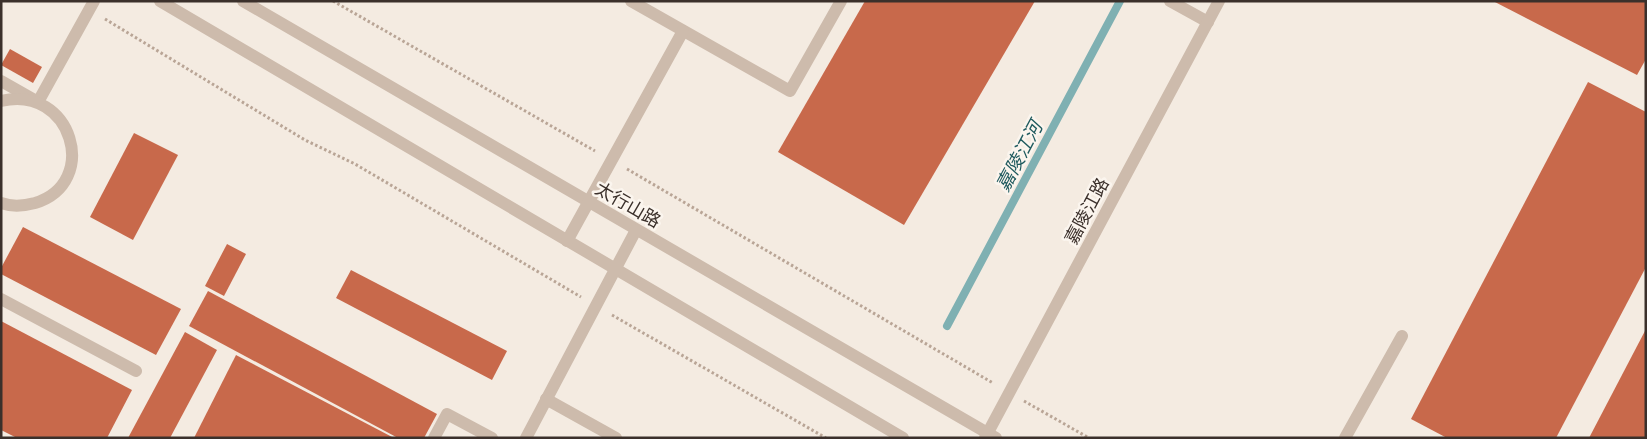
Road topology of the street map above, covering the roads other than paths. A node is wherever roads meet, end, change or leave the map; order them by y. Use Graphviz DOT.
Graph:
graph roads {
  1 [pos="160,1"];
  2 [pos="243,1"];
  3 [pos="631,1"];
  4 [pos="841,1"];
  5 [pos="1170,1"];
  6 [pos="1219,1"];
  7 [pos="91,6"];
  8 [pos="1208,22"];
  9 [pos="684,31"];
  10 [pos="1,81"];
  11 [pos="1,101"];
  12 [pos="38,102"];
  13 [pos="588,202"];
  14 [pos="1,203"];
  15 [pos="636,230"];
  16 [pos="567,240"];
  17 [pos="614,268"];
  18 [pos="1,299"];
  19 [pos="1402,336"];
  20 [pos="136,371"];
  21 [pos="546,399"];
  22 [pos="990,436"];
  23 [pos="434,438"];
  24 [pos="492,438"];
  25 [pos="526,438"];
  26 [pos="616,438"];
  27 [pos="903,438"];
  28 [pos="1345,438"];
  1 -- 16 [label="street"];
  2 -- 13 [label="street, 太行山路"];
  3 -- 9 [label="street"];
  4 -- 9 [label="street"];
  5 -- 8 [label="street"];
  6 -- 8 [label="street, 嘉陵江路"];
  7 -- 12 [label="street"];
  8 -- 22 [label="street, 嘉陵江路"];
  9 -- 13 [label="street"];
  10 -- 12 [label="street"];
  11 -- 12 [label="street"];
  12 -- 14 [label="street"];
  13 -- 15 [label="street, 太行山路"];
  13 -- 16 [label="street"];
  15 -- 17 [label="street"];
  15 -- 22 [label="street, 太行山路"];
  16 -- 17 [label="street"];
  17 -- 21 [label="street"];
  17 -- 27 [label="street"];
  18 -- 20 [label="street"];
  19 -- 28 [label="street"];
  21 -- 25 [label="street"];
  21 -- 26 [label="street"];
  23 -- 24 [label="street"];
}
